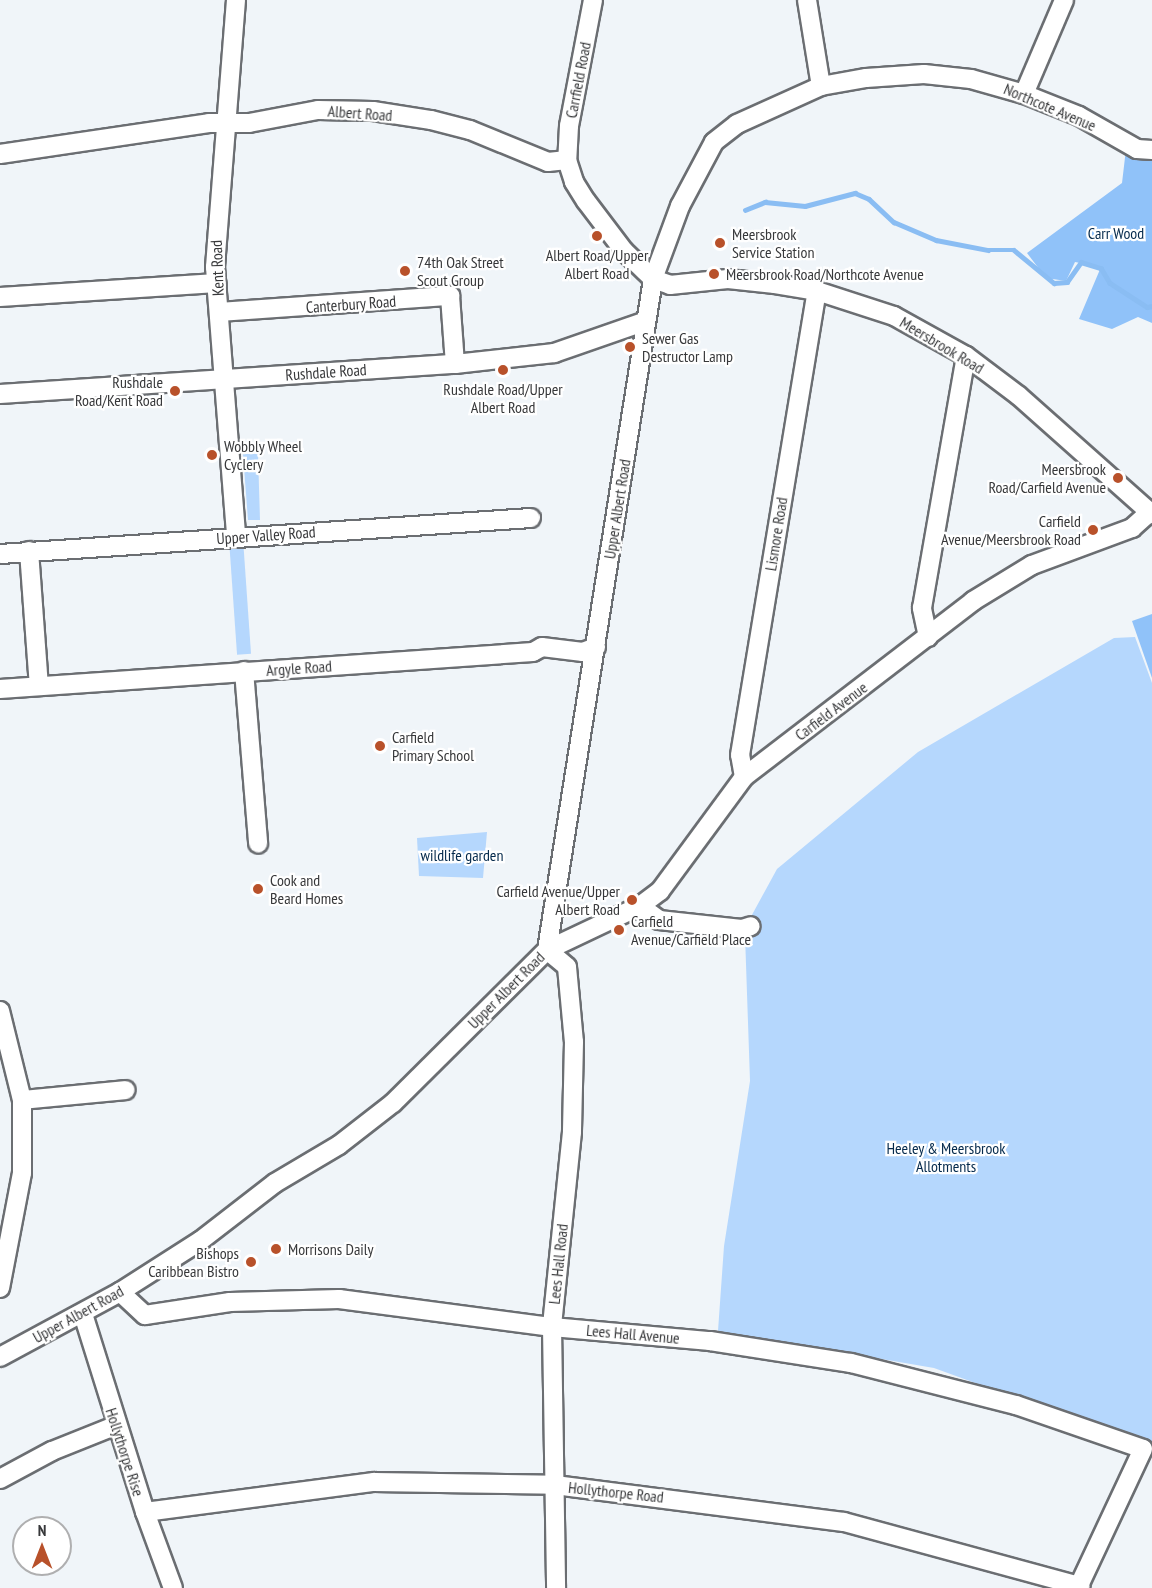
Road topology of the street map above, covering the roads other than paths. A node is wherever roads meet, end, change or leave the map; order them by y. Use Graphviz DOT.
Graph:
graph roads {
  1 [pos="236,0"];
  2 [pos="593,0"];
  3 [pos="807,0"];
  4 [pos="1064,0"];
  5 [pos="821,86"];
  6 [pos="1024,94"];
  7 [pos="226,123"];
  8 [pos="1152,150"];
  9 [pos="0,154"];
  10 [pos="567,160"];
  11 [pos="653,279"];
  12 [pos="217,284"];
  13 [pos="817,291"];
  14 [pos="0,297"];
  15 [pos="219,312"];
  16 [pos="646,321"];
  17 [pos="966,357"];
  18 [pos="455,364"];
  19 [pos="224,378"];
  20 [pos="0,394"];
  21 [pos="1151,513"];
  22 [pos="531,518"];
  23 [pos="236,536"];
  24 [pos="29,551"];
  25 [pos="0,554"];
  26 [pos="928,637"];
  27 [pos="596,647"];
  28 [pos="244,671"];
  29 [pos="39,686"];
  30 [pos="0,689"];
  31 [pos="744,777"];
  32 [pos="258,843"];
  33 [pos="640,906"];
  34 [pos="751,926"];
  35 [pos="547,950"];
  36 [pos="0,1011"];
  37 [pos="126,1090"];
  38 [pos="22,1100"];
  39 [pos="0,1288"];
  40 [pos="120,1292"];
  41 [pos="83,1314"];
  42 [pos="552,1327"];
  43 [pos="0,1356"];
  44 [pos="117,1425"];
  45 [pos="0,1479"];
  46 [pos="555,1485"];
  47 [pos="144,1512"];
  48 [pos="1079,1587"];
  49 [pos="173,1588"];
  50 [pos="556,1588"];
  1 -- 7 [label="street, Kent Road"];
  2 -- 10 [label="street, Carrfield Road"];
  3 -- 5 [label="street"];
  4 -- 6 [label="street"];
  5 -- 6 [label="street, Northcote Avenue"];
  5 -- 11 [label="street, Northcote Avenue"];
  6 -- 8 [label="street, Northcote Avenue"];
  7 -- 9 [label="street, Albert Road"];
  7 -- 10 [label="street, Albert Road"];
  7 -- 12 [label="street, Kent Road"];
  10 -- 11 [label="street"];
  11 -- 13 [label="street, Meersbrook Road"];
  11 -- 16 [label="street, Upper Albert Road"];
  12 -- 14 [label="street"];
  12 -- 15 [label="street, Kent Road"];
  13 -- 17 [label="street, Meersbrook Road"];
  13 -- 31 [label="street, Lismore Road"];
  15 -- 18 [label="street, Canterbury Road"];
  15 -- 19 [label="street, Kent Road"];
  16 -- 18 [label="street, Rushdale Road"];
  16 -- 27 [label="street, Upper Albert Road"];
  17 -- 21 [label="street, Meersbrook Road"];
  17 -- 26 [label="street"];
  18 -- 19 [label="street, Rushdale Road"];
  19 -- 20 [label="street, Rushdale Road"];
  19 -- 23 [label="street, Kent Road"];
  21 -- 26 [label="street, Carfield Avenue"];
  22 -- 23 [label="street, Upper Valley Road"];
  23 -- 24 [label="street, Upper Valley Road"];
  24 -- 25 [label="street, Upper Valley Road"];
  24 -- 29 [label="street"];
  26 -- 31 [label="street, Carfield Avenue"];
  27 -- 28 [label="street, Argyle Road"];
  27 -- 35 [label="street, Upper Albert Road"];
  28 -- 29 [label="street, Argyle Road"];
  28 -- 32 [label="street"];
  29 -- 30 [label="street, Argyle Road"];
  31 -- 33 [label="street, Carfield Avenue"];
  33 -- 34 [label="street"];
  33 -- 35 [label="street, Carfield Avenue"];
  35 -- 40 [label="street, Upper Albert Road"];
  35 -- 42 [label="street, Lees Hall Road"];
  36 -- 38 [label="street"];
  37 -- 38 [label="street"];
  38 -- 39 [label="street"];
  40 -- 41 [label="street, Upper Albert Road"];
  40 -- 42 [label="street, Lees Hall Avenue"];
  41 -- 43 [label="street, Upper Albert Road"];
  41 -- 44 [label="street, Hollythorpe Rise"];
  42 -- 46 [label="street, Lees Hall Road"];
  42 -- 48 [label="street, Lees Hall Avenue"];
  44 -- 45 [label="street"];
  44 -- 47 [label="street, Hollythorpe Rise"];
  46 -- 47 [label="street, Hollythorpe Road"];
  46 -- 48 [label="street, Hollythorpe Road"];
  46 -- 50 [label="street, Lees Hall Road"];
  47 -- 49 [label="street, Hollythorpe Rise"];
}
